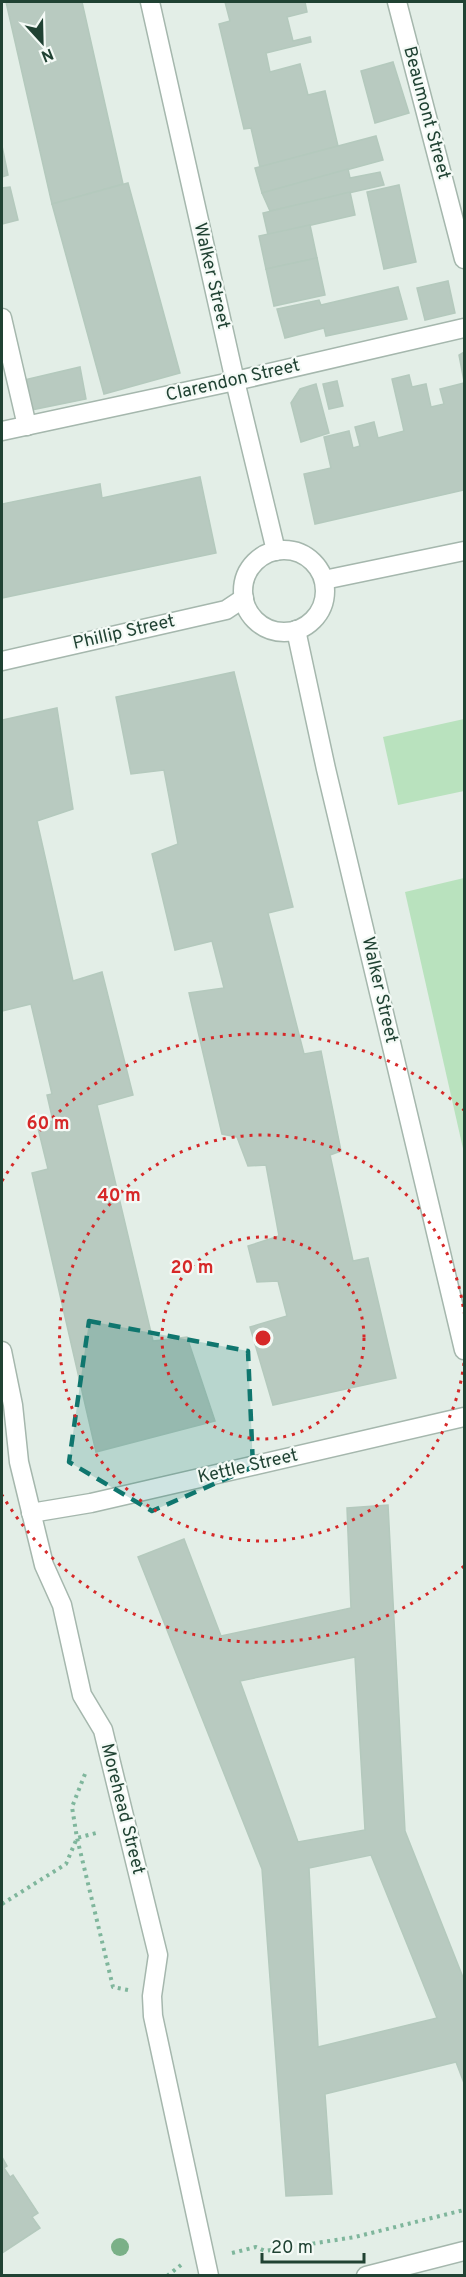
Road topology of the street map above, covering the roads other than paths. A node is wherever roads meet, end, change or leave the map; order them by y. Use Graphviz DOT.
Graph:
graph roads {
  1 [pos="150,2"];
  2 [pos="397,2"];
  3 [pos="465,259"];
  4 [pos="2,318"];
  5 [pos="465,328"];
  6 [pos="235,381"];
  7 [pos="27,426"];
  8 [pos="2,431"];
  9 [pos="276,551"];
  10 [pos="465,551"];
  11 [pos="324,580"];
  12 [pos="244,598"];
  13 [pos="296,630"];
  14 [pos="2,661"];
  15 [pos="465,1350"];
  16 [pos="2,1352"];
  17 [pos="465,1418"];
  18 [pos="31,1513"];
  19 [pos="465,2251"];
  20 [pos="208,2267"];
  21 [pos="366,2276"];
  1 -- 6 [label="street, Walker Street"];
  2 -- 3 [label="street, Beaumont Street"];
  4 -- 7 [label="street"];
  5 -- 6 [label="street, Clarendon Street"];
  6 -- 7 [label="street, Clarendon Street"];
  6 -- 9 [label="street, Walker Street"];
  7 -- 8 [label="street, Clarendon Street"];
  9 -- 11 [label="street"];
  9 -- 12 [label="street"];
  10 -- 11 [label="street"];
  11 -- 13 [label="street"];
  12 -- 13 [label="street"];
  12 -- 14 [label="street, Phillip Street"];
  13 -- 15 [label="street, Walker Street"];
  16 -- 18 [label="street, Morehead Street"];
  17 -- 18 [label="street, Kettle Street"];
  18 -- 20 [label="street, Morehead Street"];
  19 -- 21 [label="street"];
}
